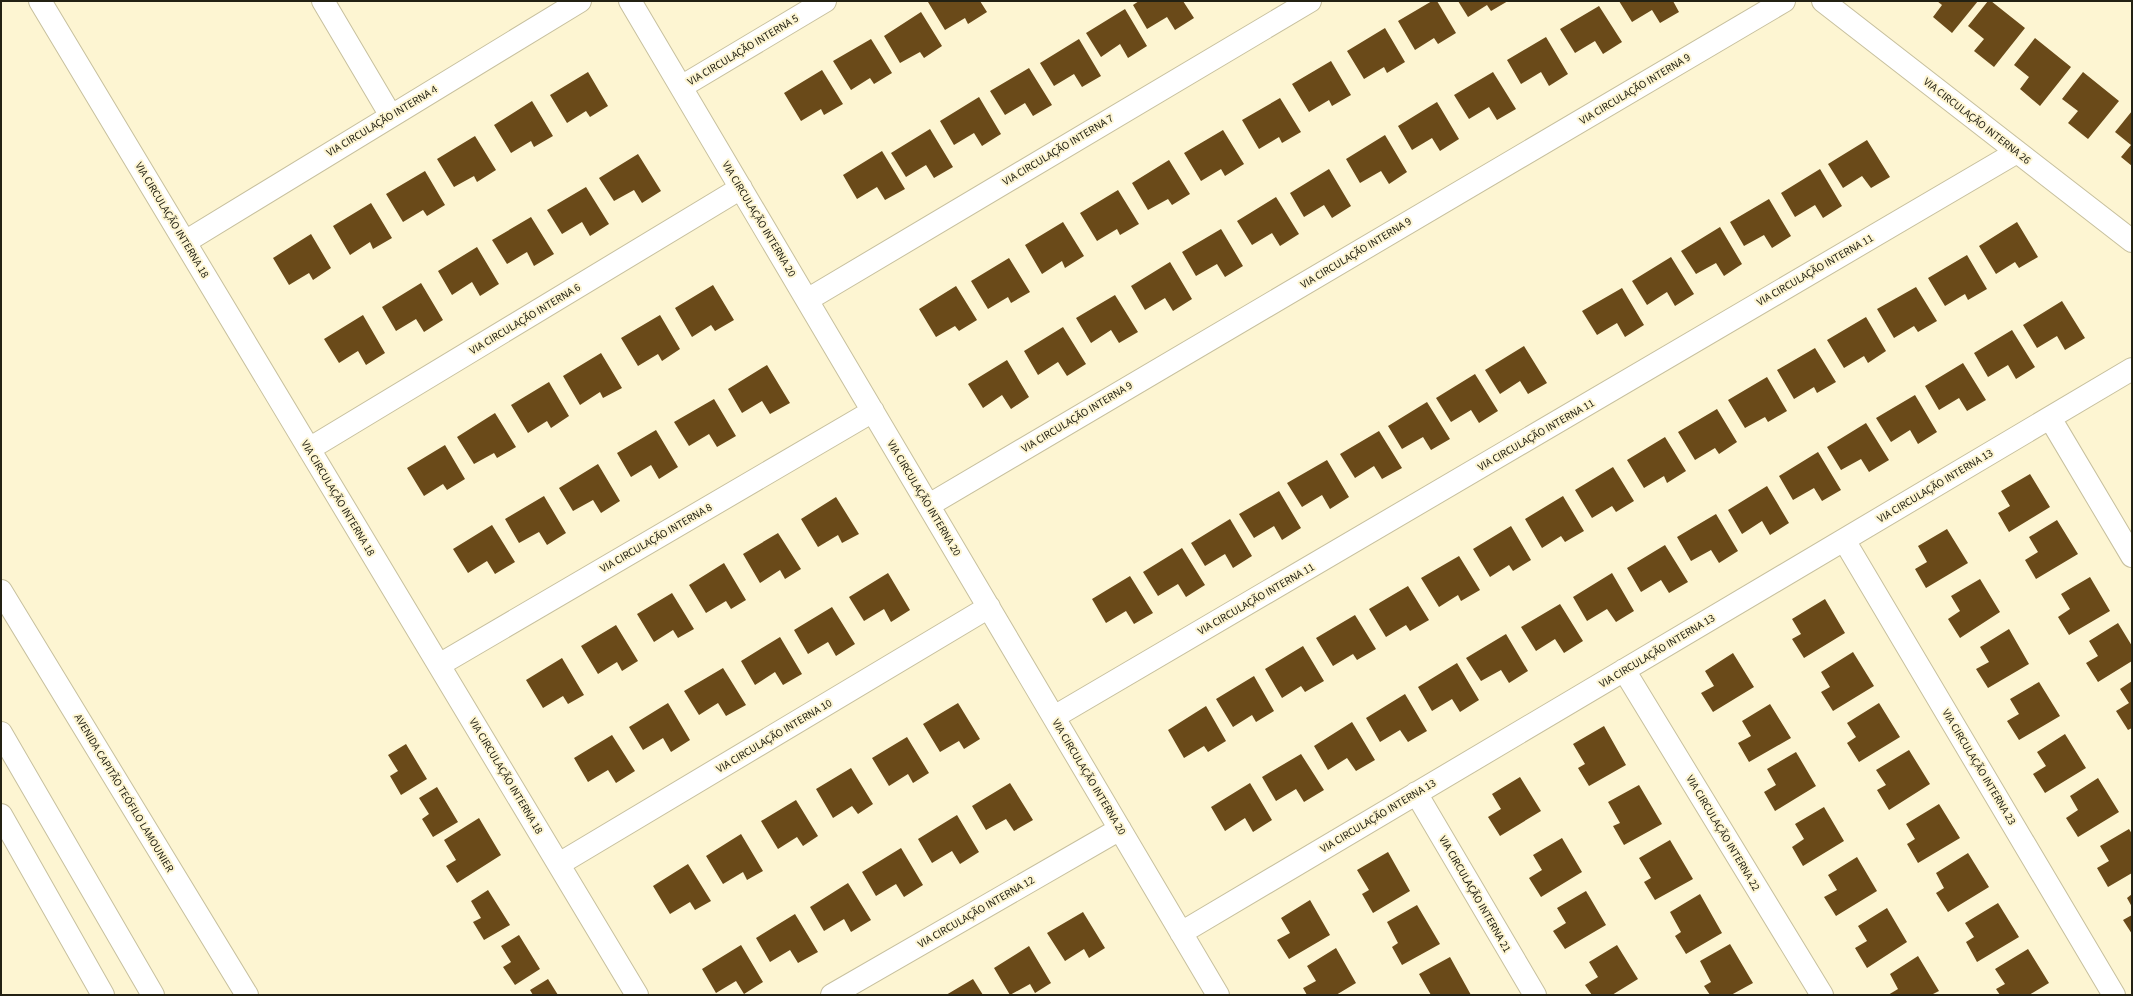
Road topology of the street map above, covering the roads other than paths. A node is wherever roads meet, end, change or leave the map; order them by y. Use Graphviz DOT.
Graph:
graph roads {
  1 [pos="40,1"];
  2 [pos="323,1"];
  3 [pos="580,1"];
  4 [pos="630,1"];
  5 [pos="825,1"];
  6 [pos="1310,1"];
  7 [pos="1784,1"];
  8 [pos="1823,1"];
  9 [pos="681,87"];
  10 [pos="391,116"];
  11 [pos="2017,152"];
  12 [pos="741,188"];
  13 [pos="2132,241"];
  14 [pos="184,242"];
  15 [pos="807,300"];
  16 [pos="2132,369"];
  17 [pos="873,411"];
  18 [pos="2050,418"];
  19 [pos="309,449"];
  20 [pos="928,505"];
  21 [pos="1844,540"];
  22 [pos="2132,556"];
  23 [pos="1,591"];
  24 [pos="989,607"];
  25 [pos="439,666"];
  26 [pos="1624,670"];
  27 [pos="1054,717"];
  28 [pos="1,733"];
  29 [pos="1416,793"];
  30 [pos="1,814"];
  31 [pos="1120,829"];
  32 [pos="559,864"];
  33 [pos="1181,933"];
  34 [pos="103,995"];
  35 [pos="153,995"];
  36 [pos="247,995"];
  37 [pos="637,995"];
  38 [pos="832,995"];
  39 [pos="1218,995"];
  40 [pos="1535,995"];
  41 [pos="1822,995"];
  42 [pos="2114,995"];
  1 -- 14 [label="street, VIA CIRCULAÇÃO INTERNA 18"];
  2 -- 10 [label="street"];
  3 -- 10 [label="street, VIA CIRCULAÇÃO INTERNA 4"];
  4 -- 9 [label="street, VIA CIRCULAÇÃO INTERNA 20"];
  5 -- 9 [label="street, VIA CIRCULAÇÃO INTERNA 5"];
  6 -- 15 [label="street, VIA CIRCULAÇÃO INTERNA 7"];
  7 -- 20 [label="street, VIA CIRCULAÇÃO INTERNA 9"];
  8 -- 11 [label="street, VIA CIRCULAÇÃO INTERNA 26"];
  9 -- 12 [label="street, VIA CIRCULAÇÃO INTERNA 20"];
  10 -- 14 [label="street, VIA CIRCULAÇÃO INTERNA 4"];
  11 -- 13 [label="street, VIA CIRCULAÇÃO INTERNA 26"];
  11 -- 27 [label="street, VIA CIRCULAÇÃO INTERNA 11"];
  12 -- 15 [label="street, VIA CIRCULAÇÃO INTERNA 20"];
  12 -- 19 [label="street, VIA CIRCULAÇÃO INTERNA 6"];
  14 -- 19 [label="street, VIA CIRCULAÇÃO INTERNA 18"];
  15 -- 17 [label="street, VIA CIRCULAÇÃO INTERNA 20"];
  16 -- 18 [label="street, VIA CIRCULAÇÃO INTERNA 13"];
  17 -- 20 [label="street, VIA CIRCULAÇÃO INTERNA 20"];
  17 -- 25 [label="street, VIA CIRCULAÇÃO INTERNA 8"];
  18 -- 21 [label="street, VIA CIRCULAÇÃO INTERNA 13"];
  18 -- 22 [label="street"];
  19 -- 25 [label="street, VIA CIRCULAÇÃO INTERNA 18"];
  20 -- 24 [label="street, VIA CIRCULAÇÃO INTERNA 20"];
  21 -- 26 [label="street, VIA CIRCULAÇÃO INTERNA 13"];
  21 -- 42 [label="street, VIA CIRCULAÇÃO INTERNA 23"];
  23 -- 36 [label="street, AVENIDA CAPITÃO TEÓFILO LAMOUNIER"];
  24 -- 27 [label="street, VIA CIRCULAÇÃO INTERNA 20"];
  24 -- 32 [label="street, VIA CIRCULAÇÃO INTERNA 10"];
  25 -- 32 [label="street, VIA CIRCULAÇÃO INTERNA 18"];
  26 -- 29 [label="street, VIA CIRCULAÇÃO INTERNA 13"];
  26 -- 41 [label="street, VIA CIRCULAÇÃO INTERNA 22"];
  27 -- 31 [label="street, VIA CIRCULAÇÃO INTERNA 20"];
  28 -- 35 [label="street"];
  29 -- 33 [label="street, VIA CIRCULAÇÃO INTERNA 13"];
  29 -- 40 [label="street, VIA CIRCULAÇÃO INTERNA 21"];
  30 -- 34 [label="street"];
  31 -- 33 [label="street, VIA CIRCULAÇÃO INTERNA 20"];
  31 -- 38 [label="street, VIA CIRCULAÇÃO INTERNA 12"];
  32 -- 37 [label="street, VIA CIRCULAÇÃO INTERNA 18"];
  33 -- 39 [label="street, VIA CIRCULAÇÃO INTERNA 20"];
}
